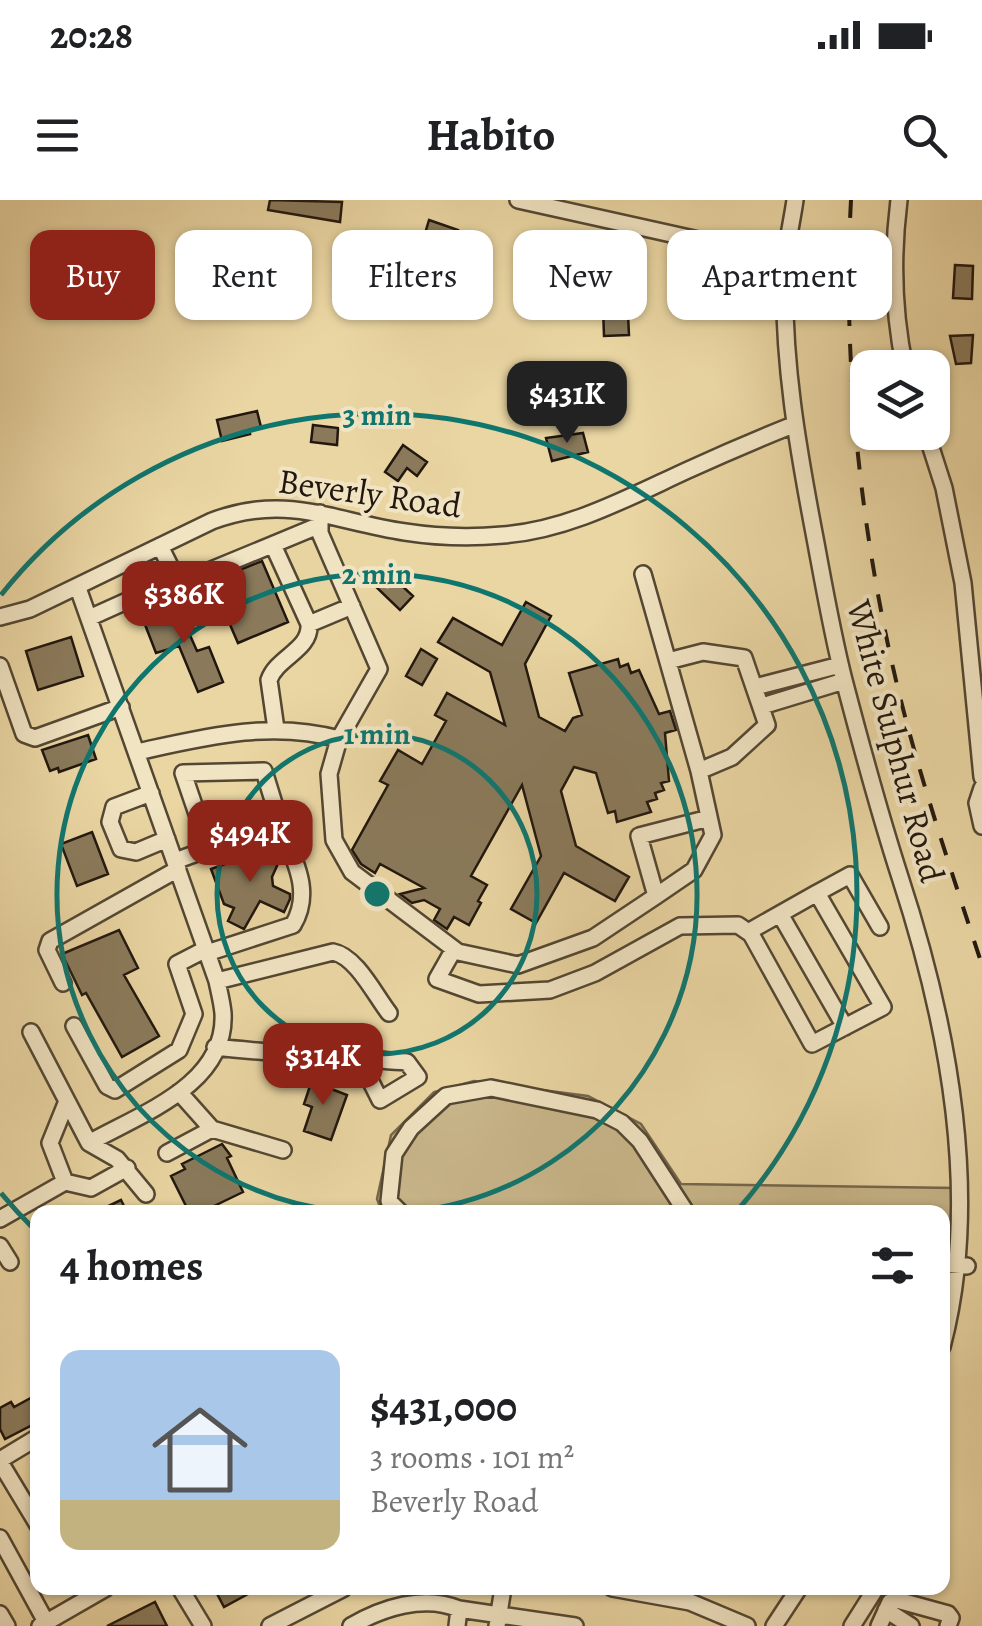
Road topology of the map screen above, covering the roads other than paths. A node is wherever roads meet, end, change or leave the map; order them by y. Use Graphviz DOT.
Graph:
graph roads {
  1 [pos="518,200"];
  2 [pos="795,200"];
  3 [pos="899,200"];
  4 [pos="791,230"];
  5 [pos="667,233"];
  6 [pos="788,320"];
  7 [pos="902,350"];
  8 [pos="793,424"];
  9 [pos="932,450"];
  10 [pos="320,519"];
  11 [pos="273,545"];
  12 [pos="160,546"];
  13 [pos="204,573"];
  14 [pos="643,574"];
  15 [pos="78,588"];
  16 [pos="352,606"];
  17 [pos="0,617"];
  18 [pos="89,618"];
  19 [pos="309,624"];
  20 [pos="668,661"];
  21 [pos="0,666"];
  22 [pos="842,672"];
  23 [pos="755,688"];
  24 [pos="762,706"];
  25 [pos="121,707"];
  26 [pos="276,729"];
  27 [pos="339,739"];
  28 [pos="137,752"];
  29 [pos="699,771"];
  30 [pos="982,777"];
  31 [pos="982,788"];
  32 [pos="151,793"];
  33 [pos="709,818"];
  34 [pos="280,823"];
  35 [pos="982,826"];
  36 [pos="167,839"];
  37 [pos="209,849"];
  38 [pos="177,865"];
  39 [pos="817,893"];
  40 [pos="656,896"];
  41 [pos="780,914"];
  42 [pos="880,928"];
  43 [pos="748,932"];
  44 [pos="454,949"];
  45 [pos="206,951"];
  46 [pos="217,981"];
  47 [pos="63,983"];
  48 [pos="388,1013"];
  49 [pos="74,1026"];
  50 [pos="845,1027"];
  51 [pos="31,1032"];
  52 [pos="215,1047"];
  53 [pos="359,1058"];
  54 [pos="179,1092"];
  55 [pos="67,1101"];
  56 [pos="212,1129"];
  57 [pos="89,1143"];
  58 [pos="282,1150"];
  59 [pos="167,1153"];
  60 [pos="127,1168"];
  61 [pos="65,1182"];
  62 [pos="146,1194"];
  63 [pos="393,1205"];
  64 [pos="681,1205"];
  65 [pos="0,1219"];
  66 [pos="0,1246"];
  67 [pos="10,1262"];
  68 [pos="950,1265"];
  69 [pos="968,1266"];
  70 [pos="950,1327"];
  71 [pos="30,1442"];
  72 [pos="0,1461"];
  73 [pos="30,1512"];
  74 [pos="0,1538"];
  75 [pos="77,1595"];
  76 [pos="184,1595"];
  77 [pos="330,1595"];
  78 [pos="651,1595"];
  79 [pos="794,1595"];
  80 [pos="872,1595"];
  81 [pos="459,1609"];
  82 [pos="886,1610"];
  83 [pos="0,1614"];
  84 [pos="498,1619"];
  85 [pos="534,1622"];
  86 [pos="950,1622"];
  87 [pos="43,1624"];
  88 [pos="7,1626"];
  89 [pos="203,1626"];
  90 [pos="270,1626"];
  91 [pos="350,1626"];
  92 [pos="457,1626"];
  93 [pos="574,1626"];
  94 [pos="746,1626"];
  95 [pos="774,1626"];
  96 [pos="852,1626"];
  97 [pos="879,1626"];
  98 [pos="911,1626"];
  1 -- 5 [label="street"];
  2 -- 4 [label="street, White Sulphur Road"];
  3 -- 7 [label="street"];
  6 -- 8 [label="street, White Sulphur Road"];
  8 -- 10 [label="street, Beverly Road"];
  8 -- 22 [label="street, White Sulphur Road"];
  9 -- 30 [label="street"];
  10 -- 11 [label="street"];
  10 -- 12 [label="street, Beverly Road"];
  10 -- 16 [label="street"];
  11 -- 13 [label="street"];
  11 -- 19 [label="street"];
  12 -- 15 [label="street, Beverly Road"];
  12 -- 18 [label="street"];
  14 -- 20 [label="street"];
  15 -- 17 [label="street, Beverly Road"];
  15 -- 18 [label="street"];
  16 -- 19 [label="street"];
  16 -- 27 [label="street"];
  18 -- 25 [label="street"];
  19 -- 26 [label="street"];
  20 -- 23 [label="street"];
  20 -- 29 [label="street"];
  21 -- 25 [label="street"];
  22 -- 23 [label="street"];
  22 -- 24 [label="street"];
  22 -- 69 [label="street, White Sulphur Road"];
  23 -- 24 [label="street"];
  24 -- 29 [label="street"];
  25 -- 28 [label="street"];
  26 -- 27 [label="street"];
  26 -- 28 [label="street"];
  27 -- 44 [label="street"];
  28 -- 32 [label="street"];
  29 -- 33 [label="street"];
  31 -- 35 [label="street"];
  32 -- 36 [label="street"];
  32 -- 36 [label="street"];
  33 -- 40 [label="street"];
  33 -- 40 [label="street"];
  34 -- 37 [label="street"];
  34 -- 37 [label="street"];
  34 -- 45 [label="street"];
  36 -- 38 [label="street"];
  37 -- 38 [label="street"];
  38 -- 45 [label="street"];
  38 -- 47 [label="street"];
  39 -- 41 [label="street"];
  39 -- 42 [label="street"];
  39 -- 50 [label="street"];
  40 -- 44 [label="street"];
  41 -- 43 [label="street"];
  41 -- 50 [label="street"];
  43 -- 44 [label="street"];
  43 -- 50 [label="street"];
  45 -- 46 [label="street"];
  45 -- 49 [label="street"];
  46 -- 48 [label="street"];
  46 -- 52 [label="street"];
  51 -- 55 [label="street"];
  52 -- 53 [label="street"];
  52 -- 54 [label="street"];
  54 -- 56 [label="street"];
  54 -- 57 [label="street"];
  55 -- 57 [label="street"];
  55 -- 61 [label="street"];
  56 -- 58 [label="street"];
  56 -- 59 [label="street"];
  57 -- 60 [label="street"];
  60 -- 61 [label="street"];
  60 -- 62 [label="street"];
  61 -- 65 [label="street"];
  63 -- 64 [label="street"];
  66 -- 67 [label="street"];
  68 -- 69 [label="street"];
  69 -- 70 [label="street, White Sulphur Road"];
  71 -- 72 [label="street"];
  72 -- 73 [label="street"];
  74 -- 87 [label="street"];
  75 -- 87 [label="street"];
  76 -- 89 [label="street"];
  77 -- 90 [label="street"];
  78 -- 94 [label="street"];
  79 -- 95 [label="street"];
  80 -- 96 [label="street"];
  81 -- 84 [label="street"];
  81 -- 91 [label="street"];
  81 -- 92 [label="street"];
  82 -- 86 [label="street"];
  82 -- 97 [label="street"];
  82 -- 98 [label="street"];
  83 -- 88 [label="street"];
  84 -- 85 [label="street"];
  85 -- 93 [label="street"];
}
